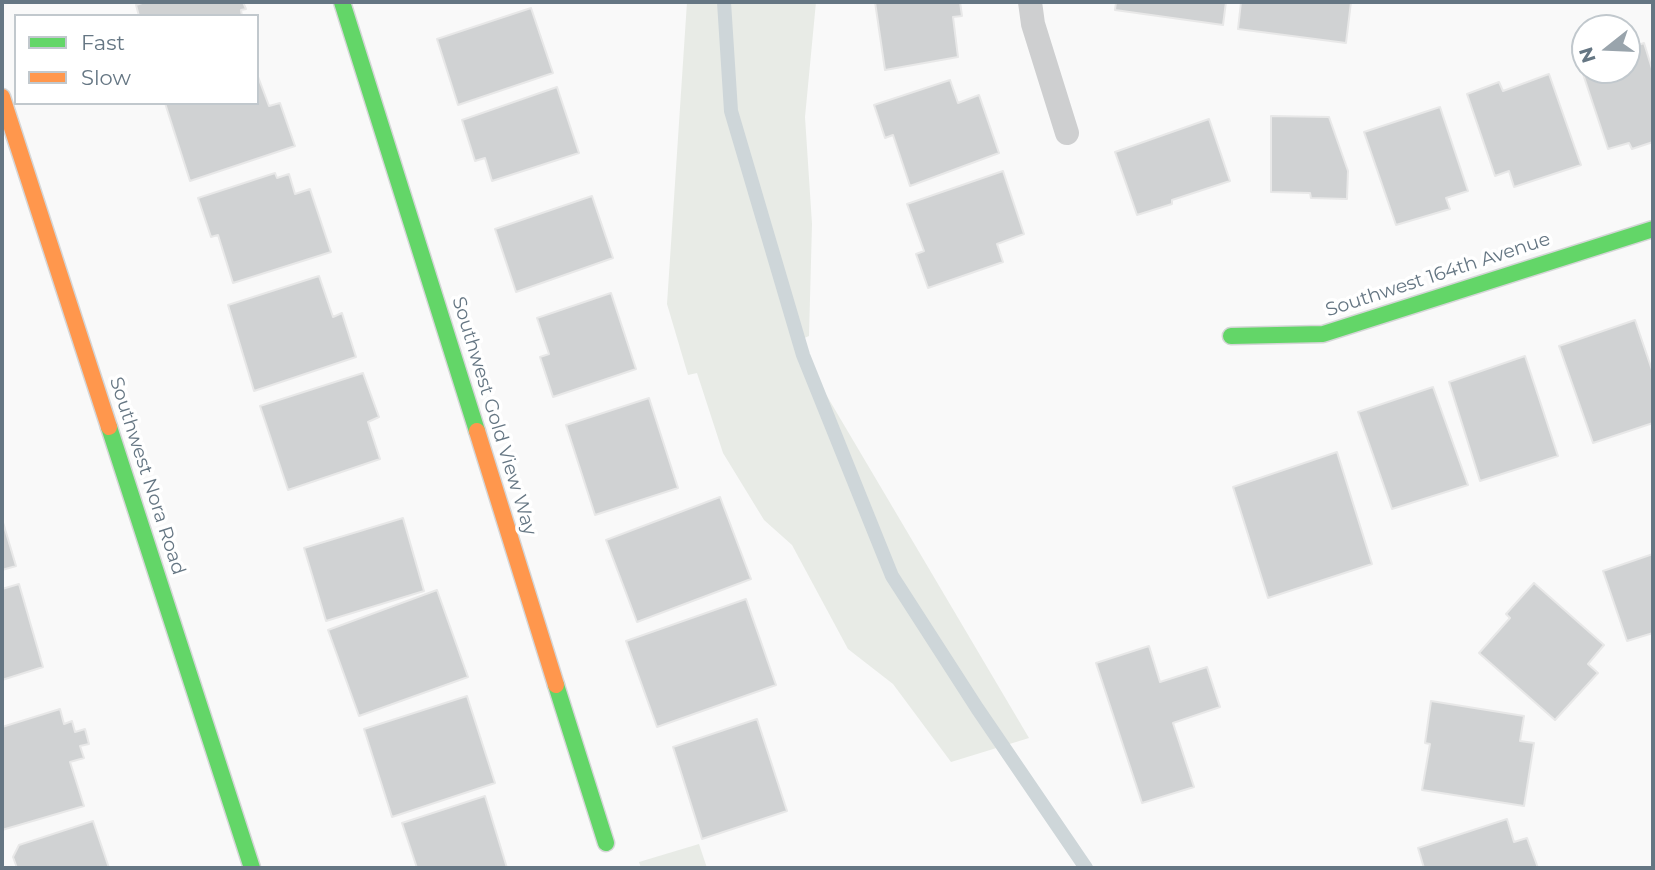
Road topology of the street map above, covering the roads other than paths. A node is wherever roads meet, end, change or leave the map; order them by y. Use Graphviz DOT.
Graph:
graph roads {
  1 [pos="342,2"];
  2 [pos="1030,2"];
  3 [pos="2,97"];
  4 [pos="1067,132"];
  5 [pos="1653,229"];
  6 [pos="1231,336"];
  7 [pos="606,843"];
  8 [pos="252,868"];
  1 -- 7 [label="street, Southwest Gold View Way"];
  2 -- 4 [label="lane"];
  3 -- 8 [label="street, Southwest Nora Road"];
  5 -- 6 [label="street, Southwest 164th Avenue"];
}
